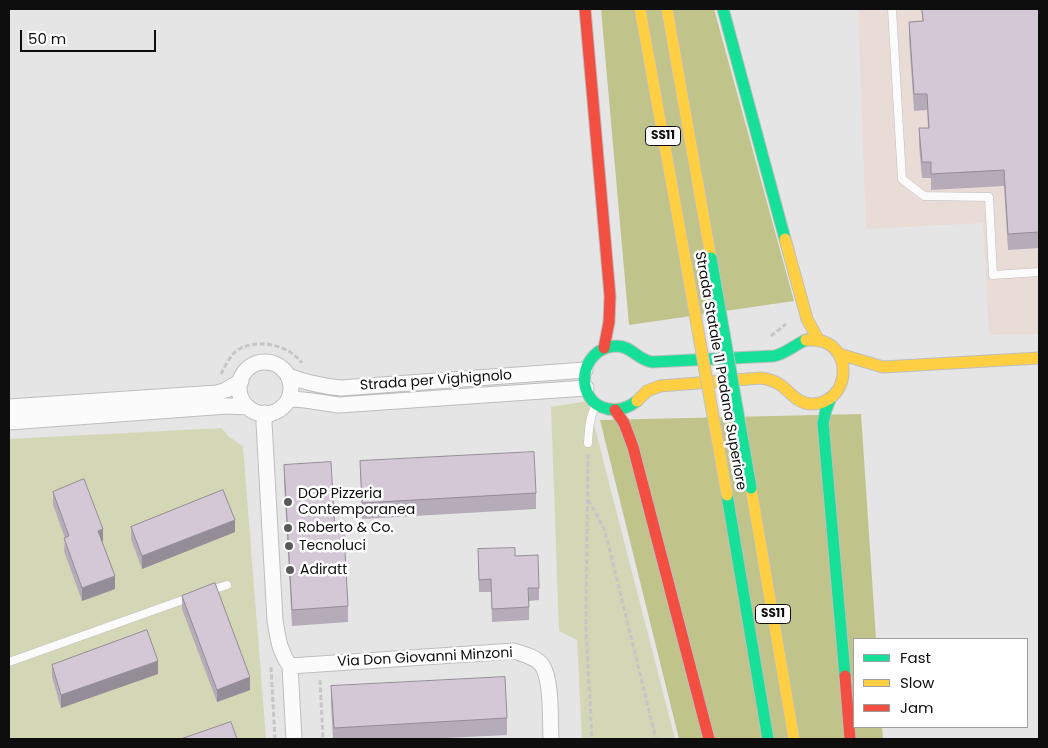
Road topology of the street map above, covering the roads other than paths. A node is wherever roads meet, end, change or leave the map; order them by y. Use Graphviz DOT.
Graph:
graph roads {
  1 [pos="585,9"];
  2 [pos="640,9"];
  3 [pos="667,9"];
  4 [pos="722,9"];
  5 [pos="892,9"];
  6 [pos="1039,272"];
  7 [pos="820,341"];
  8 [pos="604,348"];
  9 [pos="839,354"];
  10 [pos="1039,358"];
  11 [pos="883,366"];
  12 [pos="585,370"];
  13 [pos="288,376"];
  14 [pos="240,381"];
  15 [pos="586,388"];
  16 [pos="839,388"];
  17 [pos="831,398"];
  18 [pos="289,399"];
  19 [pos="597,404"];
  20 [pos="9,407"];
  21 [pos="248,407"];
  22 [pos="615,410"];
  23 [pos="265,413"];
  24 [pos="9,422"];
  25 [pos="588,443"];
  26 [pos="227,584"];
  27 [pos="9,662"];
  28 [pos="290,666"];
  29 [pos="294,739"];
  30 [pos="551,739"];
  31 [pos="709,739"];
  32 [pos="768,739"];
  33 [pos="794,739"];
  34 [pos="850,739"];
  1 -- 8 [label="main road"];
  2 -- 32 [label="main road, Strada Statale 11 Padana Superiore / SS11, bridge"];
  3 -- 33 [label="main road, Strada Statale 11 Padana Superiore / SS11, bridge"];
  4 -- 7 [label="main road"];
  5 -- 6 [label="lane"];
  7 -- 8 [label="main road"];
  7 -- 9 [label="main road"];
  8 -- 12 [label="main road"];
  9 -- 11 [label="main road"];
  9 -- 16 [label="main road"];
  10 -- 11 [label="main road"];
  11 -- 16 [label="main road"];
  12 -- 13 [label="street, Strada per Vighignolo"];
  12 -- 15 [label="main road"];
  13 -- 14 [label="street"];
  13 -- 18 [label="street"];
  14 -- 20 [label="street"];
  14 -- 21 [label="street"];
  15 -- 18 [label="street, Strada per Vighignolo"];
  15 -- 19 [label="main road"];
  16 -- 17 [label="main road"];
  17 -- 22 [label="main road"];
  17 -- 34 [label="main road"];
  18 -- 23 [label="street"];
  19 -- 22 [label="main road"];
  19 -- 25 [label="lane"];
  21 -- 23 [label="street"];
  21 -- 24 [label="street"];
  22 -- 31 [label="main road"];
  23 -- 28 [label="street"];
  26 -- 27 [label="lane"];
  28 -- 29 [label="street"];
  28 -- 30 [label="street, Via Don Giovanni Minzoni"];
}
